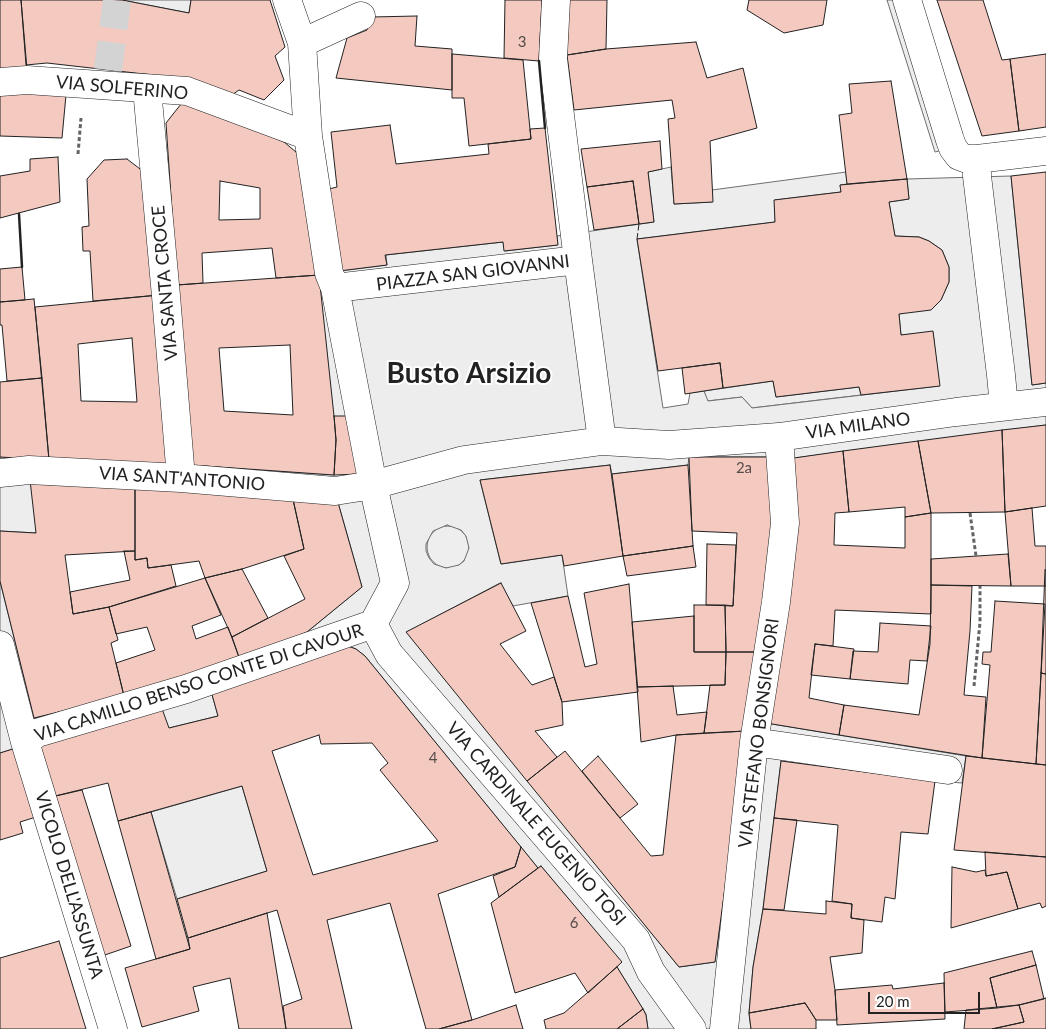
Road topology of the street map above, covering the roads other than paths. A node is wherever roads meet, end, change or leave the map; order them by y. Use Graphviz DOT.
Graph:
graph roads {
  1 [pos="287,0"];
  2 [pos="556,0"];
  3 [pos="907,0"];
  4 [pos="361,16"];
  5 [pos="302,43"];
  6 [pos="0,82"];
  7 [pos="147,89"];
  8 [pos="308,136"];
  9 [pos="1046,151"];
  10 [pos="968,158"];
  11 [pos="578,260"];
  12 [pos="332,281"];
  13 [pos="1046,402"];
  14 [pos="1004,406"];
  15 [pos="779,437"];
  16 [pos="602,441"];
  17 [pos="0,472"];
  18 [pos="181,478"];
  19 [pos="373,485"];
  20 [pos="373,624"];
  21 [pos="0,645"];
  22 [pos="15,733"];
  23 [pos="754,742"];
  24 [pos="948,770"];
  25 [pos="113,1029"];
  26 [pos="692,1029"];
  27 [pos="724,1029"];
  1 -- 5 [label="street"];
  2 -- 11 [label="street"];
  3 -- 10 [label="street"];
  4 -- 5 [label="street"];
  5 -- 8 [label="street"];
  6 -- 7 [label="street, VIA SOLFERINO"];
  7 -- 8 [label="street, VIA SOLFERINO"];
  7 -- 18 [label="street, VIA SANTA CROCE"];
  8 -- 12 [label="street"];
  9 -- 10 [label="street"];
  10 -- 14 [label="street"];
  11 -- 12 [label="street, PIAZZA SAN GIOVANNI"];
  11 -- 16 [label="street, PIAZZA SAN GIOVANNI"];
  12 -- 19 [label="street"];
  13 -- 14 [label="street, VIA MILANO"];
  14 -- 15 [label="street, VIA MILANO"];
  15 -- 16 [label="street, VIA MILANO"];
  15 -- 23 [label="street, VIA STEFANO BONSIGNORI"];
  16 -- 19 [label="street"];
  17 -- 18 [label="street, VIA SANT'ANTONIO"];
  18 -- 19 [label="street, VIA SANT'ANTONIO"];
  19 -- 20 [label="street"];
  20 -- 22 [label="street, VIA CAMILLO BENSO CONTE DI CAVOUR"];
  20 -- 26 [label="street, VIA CARDINALE EUGENIO TOSI"];
  21 -- 22 [label="street, VICOLO DELL'ASSUNTA"];
  22 -- 25 [label="street, VICOLO DELL'ASSUNTA"];
  23 -- 24 [label="street"];
  23 -- 27 [label="street, VIA STEFANO BONSIGNORI"];
}
